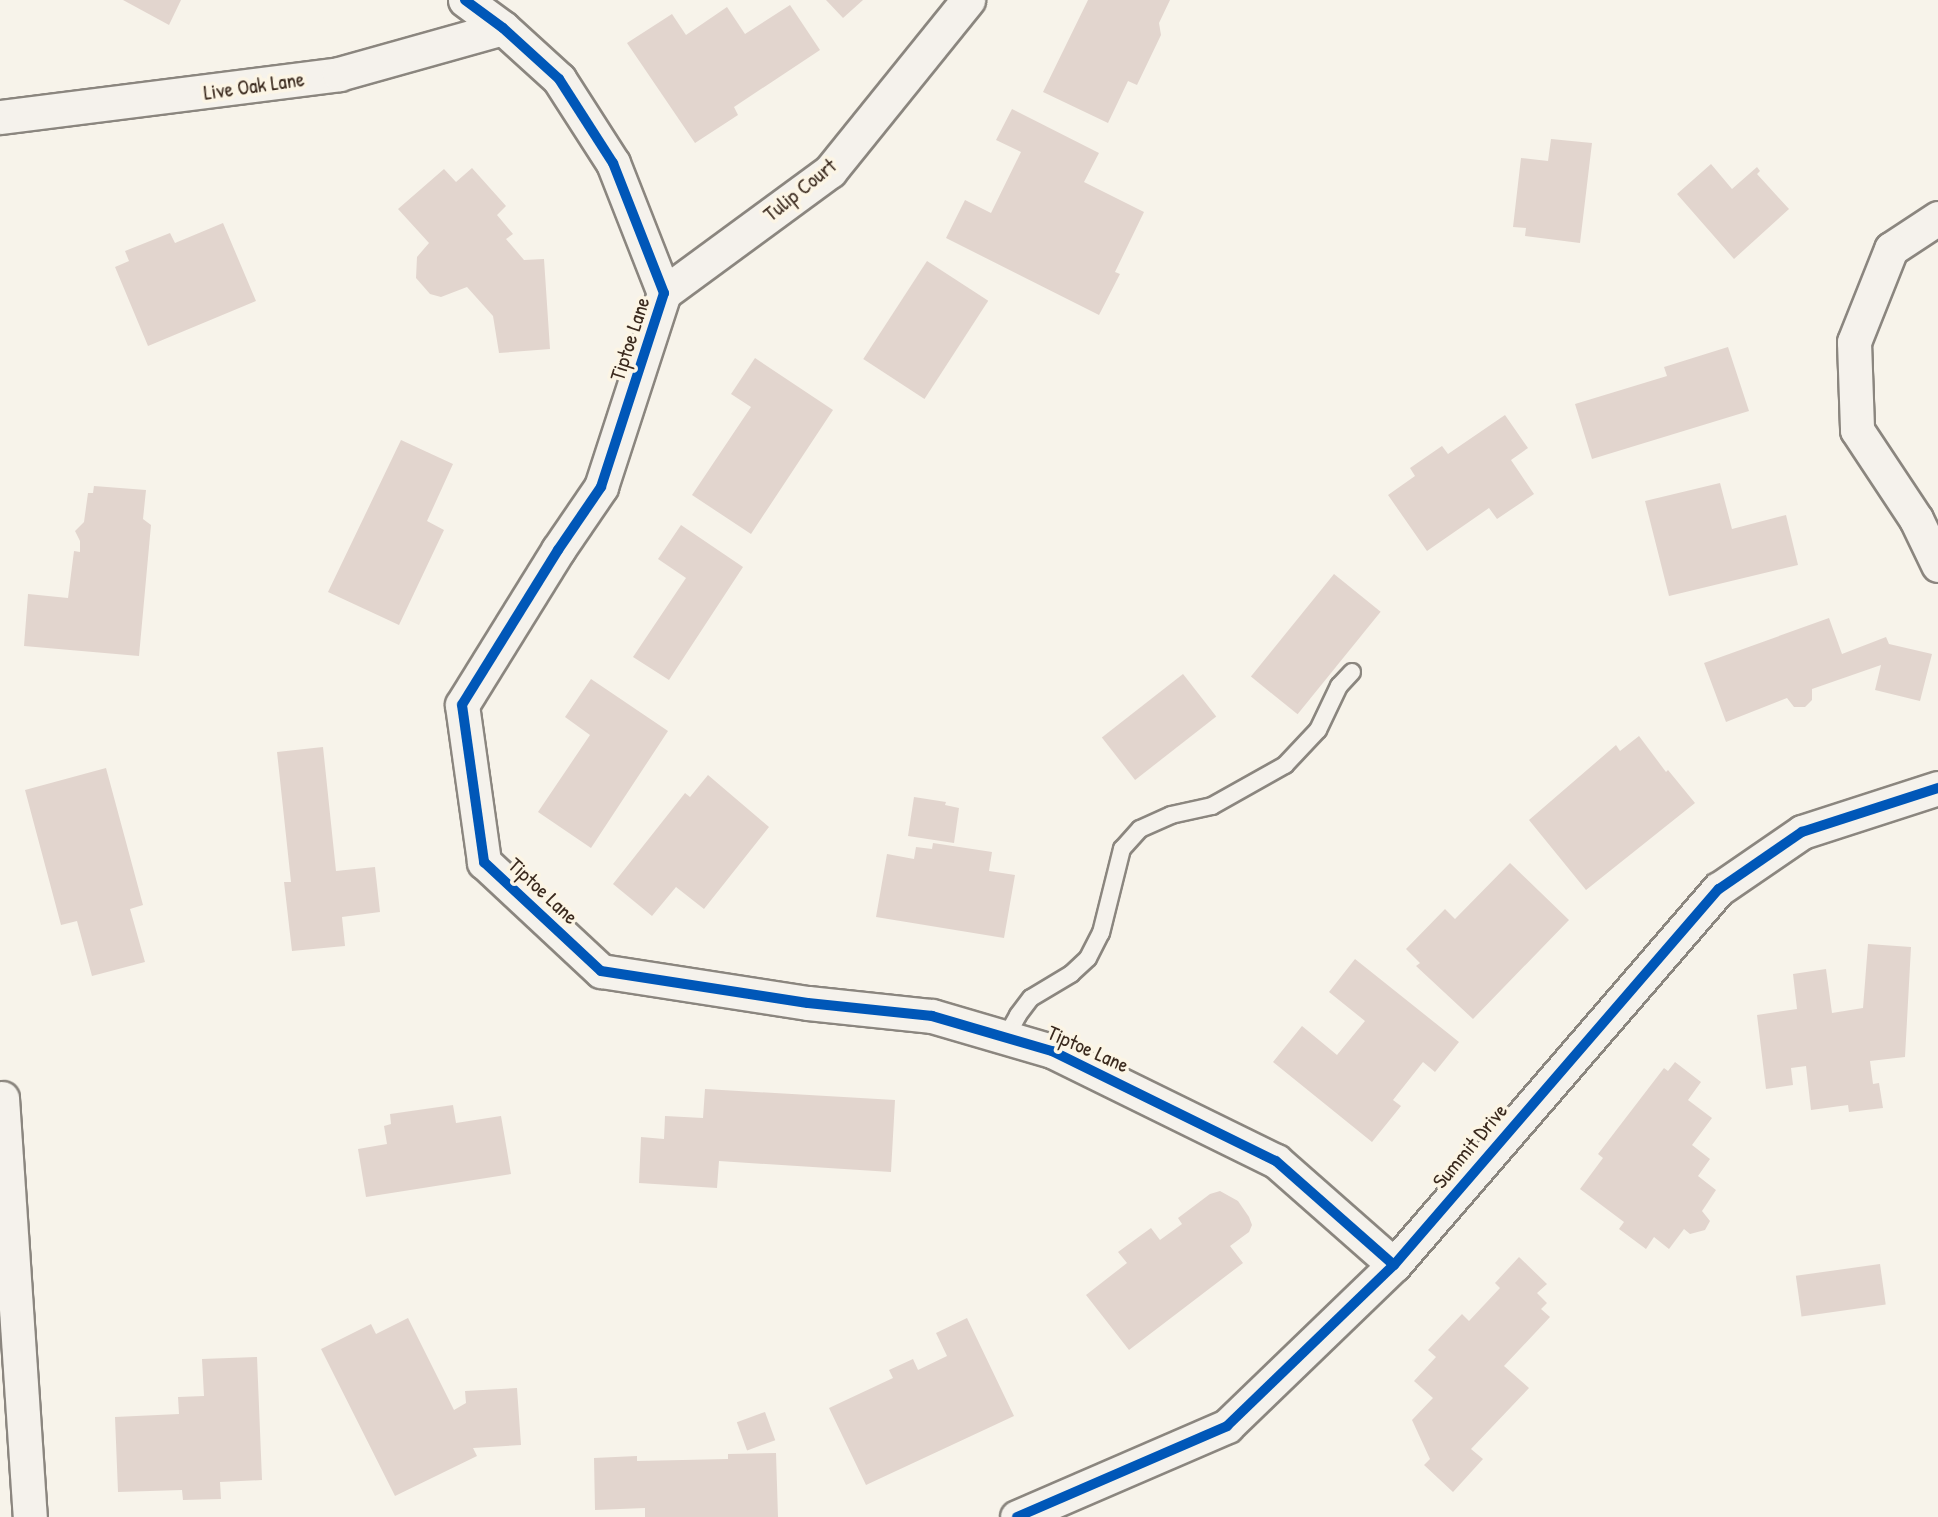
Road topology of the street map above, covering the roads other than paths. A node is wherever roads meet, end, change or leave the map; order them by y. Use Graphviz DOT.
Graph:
graph roads {
  1 [pos="465,0"];
  2 [pos="968,0"];
  3 [pos="503,27"];
  4 [pos="0,117"];
  5 [pos="1938,218"];
  6 [pos="664,293"];
  7 [pos="1938,565"];
  8 [pos="1352,672"];
  9 [pos="1938,788"];
  10 [pos="1006,1037"];
  11 [pos="2,1098"];
  12 [pos="1394,1265"];
  13 [pos="30,1517"];
  14 [pos="1017,1517"];
  1 -- 3 [label="street, Tiptoe Lane"];
  2 -- 6 [label="street, Tulip Court"];
  3 -- 4 [label="street, Live Oak Lane"];
  3 -- 6 [label="street, Tiptoe Lane"];
  5 -- 7 [label="street"];
  6 -- 10 [label="street, Tiptoe Lane"];
  8 -- 10 [label="lane"];
  9 -- 12 [label="street, Summit Drive"];
  10 -- 12 [label="street, Tiptoe Lane"];
  11 -- 13 [label="street"];
  12 -- 14 [label="street, Summit Drive"];
}
